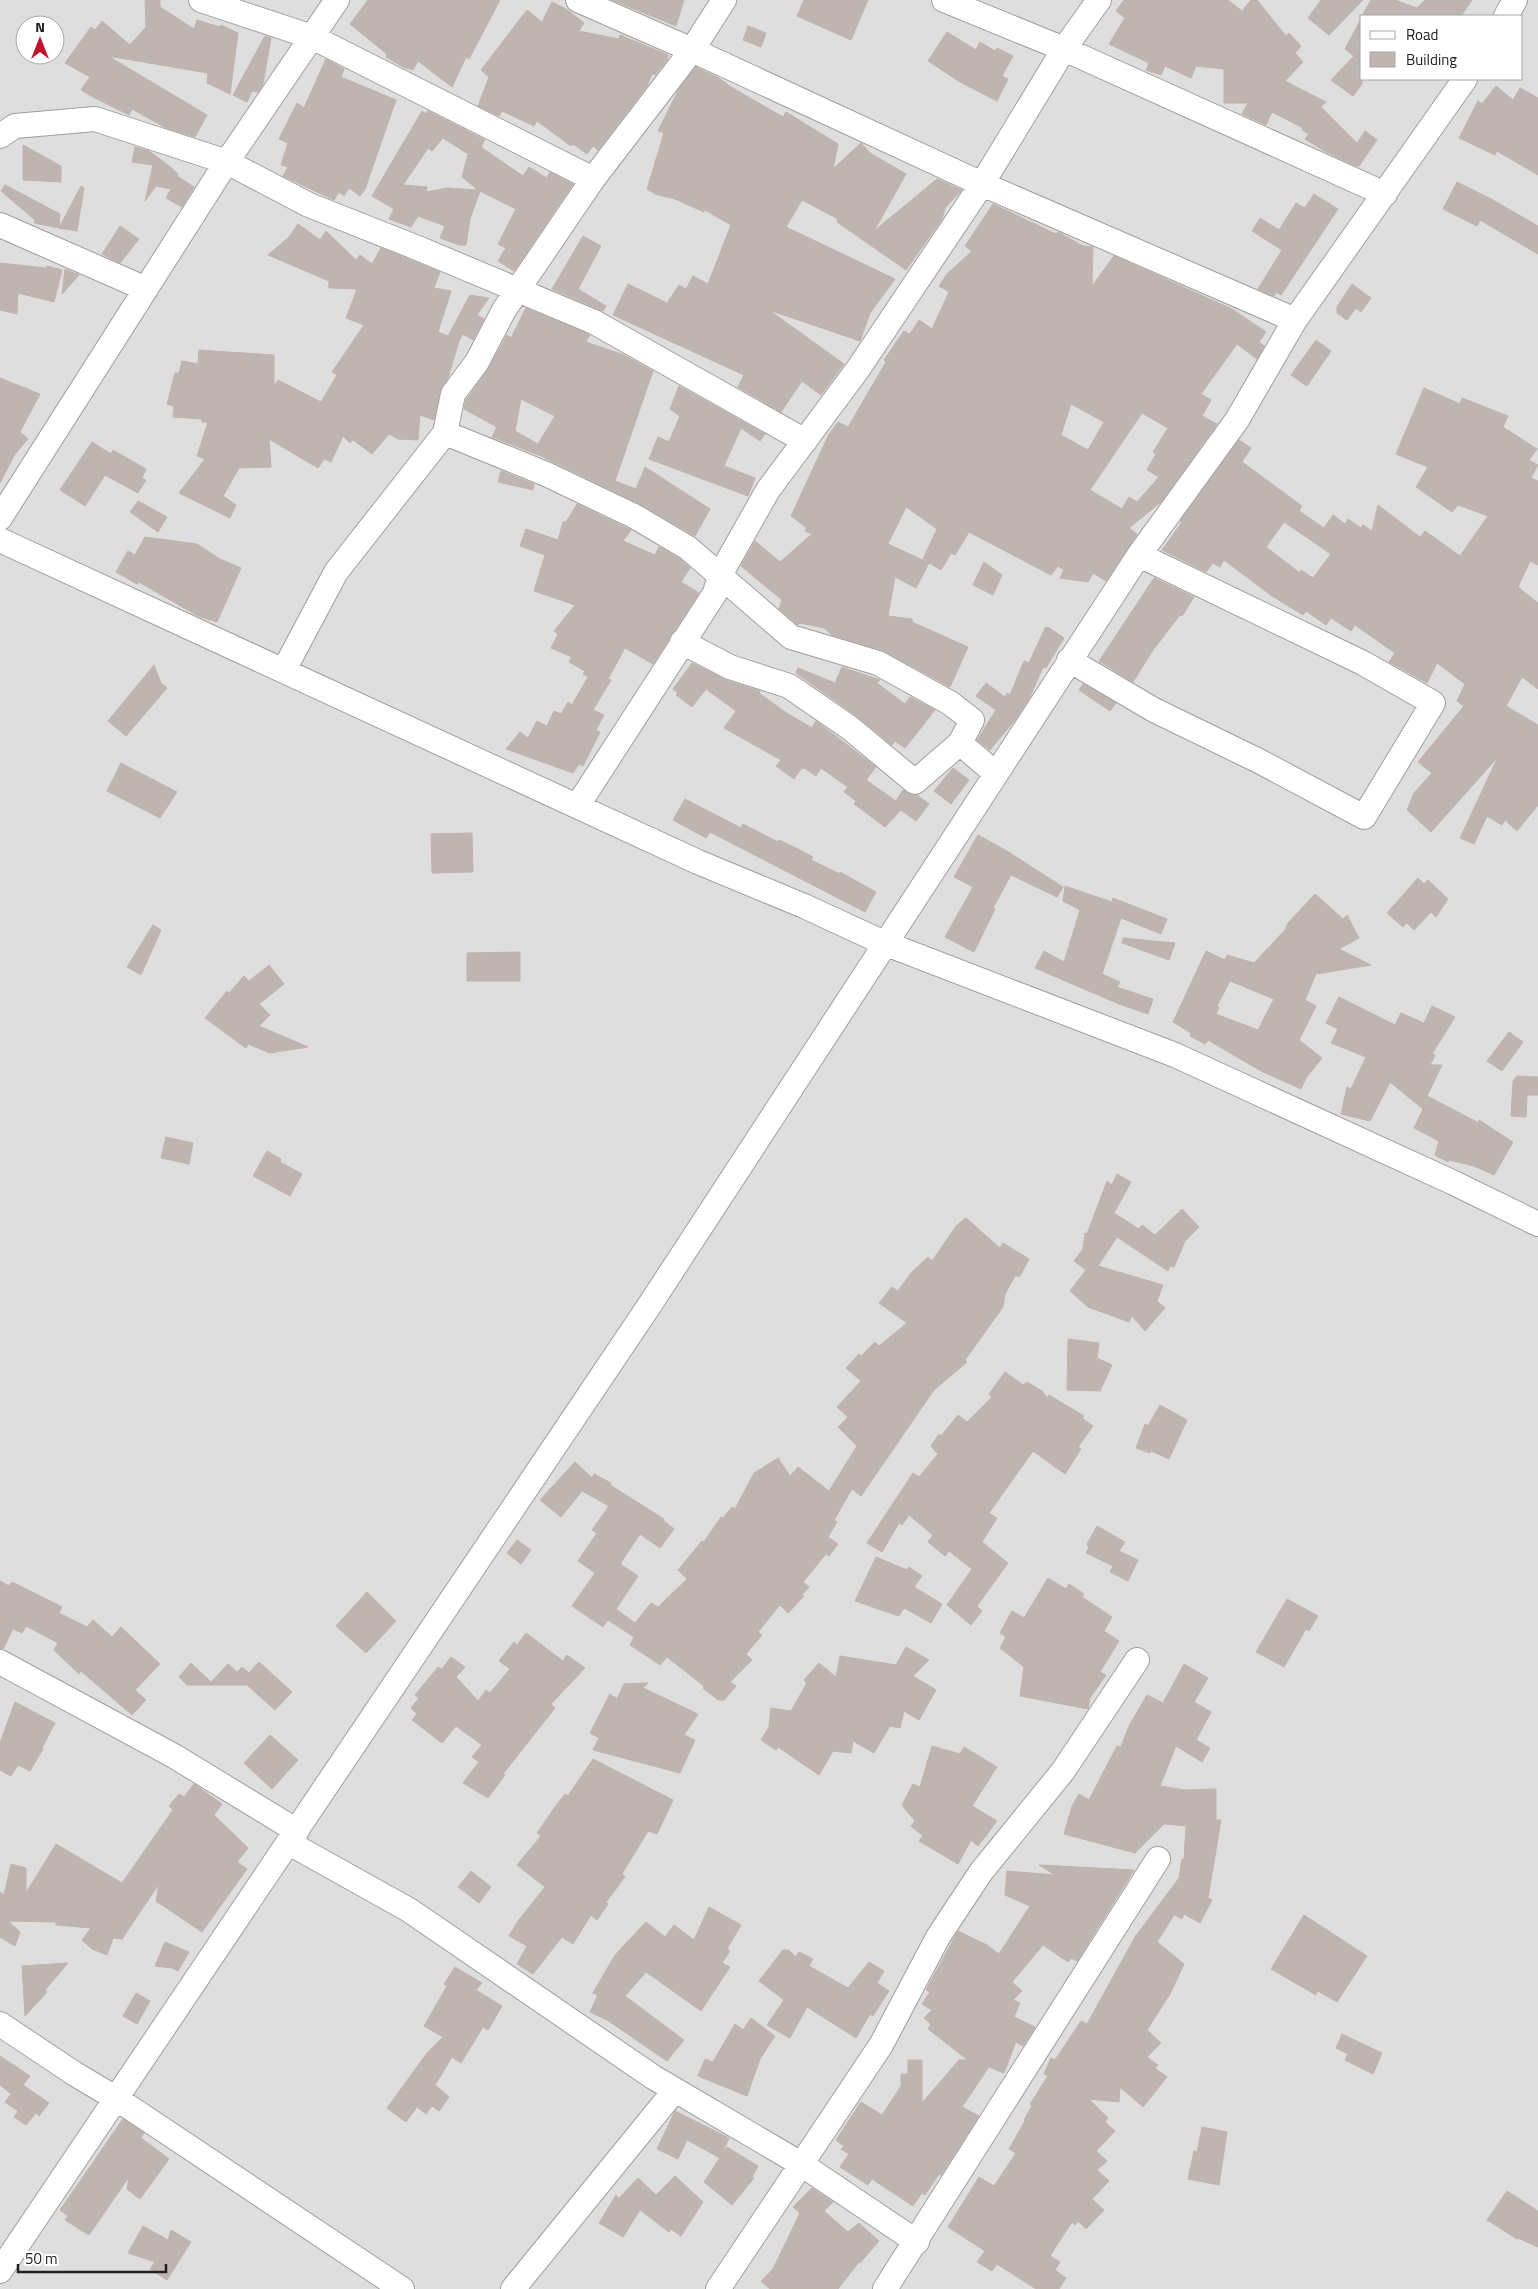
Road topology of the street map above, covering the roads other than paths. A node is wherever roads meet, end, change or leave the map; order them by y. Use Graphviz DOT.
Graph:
graph roads {
  1 [pos="201,0"];
  2 [pos="337,0"];
  3 [pos="578,0"];
  4 [pos="724,0"];
  5 [pos="944,0"];
  6 [pos="1099,0"];
  7 [pos="1515,0"];
  8 [pos="1507,15"];
  9 [pos="312,37"];
  10 [pos="1064,49"];
  11 [pos="692,50"];
  12 [pos="1464,80"];
  13 [pos="0,136"];
  14 [pos="227,162"];
  15 [pos="594,179"];
  16 [pos="982,184"];
  17 [pos="1385,194"];
  18 [pos="0,225"];
  19 [pos="146,289"];
  20 [pos="517,290"];
  21 [pos="1296,320"];
  22 [pos="445,433"];
  23 [pos="805,441"];
  24 [pos="0,518"];
  25 [pos="0,540"];
  26 [pos="1139,555"];
  27 [pos="720,575"];
  28 [pos="682,642"];
  29 [pos="1070,660"];
  30 [pos="284,670"];
  31 [pos="960,742"];
  32 [pos="995,774"];
  33 [pos="578,806"];
  34 [pos="884,943"];
  35 [pos="1538,1224"];
  36 [pos="1137,1660"];
  37 [pos="0,1662"];
  38 [pos="293,1837"];
  39 [pos="1158,1859"];
  40 [pos="0,2024"];
  41 [pos="675,2090"];
  42 [pos="118,2099"];
  43 [pos="801,2164"];
  44 [pos="917,2242"];
  45 [pos="0,2271"];
  46 [pos="402,2289"];
  47 [pos="513,2289"];
  48 [pos="718,2289"];
  49 [pos="885,2289"];
  1 -- 9 [label="street"];
  2 -- 9 [label="street"];
  3 -- 11 [label="street"];
  4 -- 11 [label="street"];
  5 -- 10 [label="street"];
  6 -- 10 [label="street"];
  7 -- 8 [label="street"];
  9 -- 14 [label="street"];
  9 -- 15 [label="street"];
  10 -- 16 [label="street"];
  10 -- 17 [label="street"];
  11 -- 15 [label="street"];
  11 -- 16 [label="street"];
  12 -- 17 [label="street"];
  13 -- 14 [label="street"];
  14 -- 19 [label="street"];
  14 -- 20 [label="street"];
  15 -- 20 [label="street"];
  16 -- 21 [label="street"];
  16 -- 23 [label="street"];
  17 -- 21 [label="street"];
  18 -- 19 [label="street"];
  19 -- 24 [label="street"];
  20 -- 22 [label="street"];
  20 -- 23 [label="street"];
  21 -- 26 [label="street"];
  22 -- 27 [label="street"];
  22 -- 30 [label="street"];
  23 -- 27 [label="street"];
  25 -- 30 [label="street"];
  26 -- 29 [label="street"];
  26 -- 29 [label="street"];
  27 -- 28 [label="street"];
  27 -- 31 [label="street"];
  28 -- 31 [label="street"];
  28 -- 33 [label="street"];
  29 -- 32 [label="street"];
  30 -- 33 [label="street"];
  31 -- 32 [label="street"];
  32 -- 34 [label="street"];
  33 -- 34 [label="street"];
  34 -- 35 [label="street"];
  34 -- 38 [label="street"];
  36 -- 43 [label="street"];
  37 -- 38 [label="street"];
  38 -- 41 [label="street"];
  38 -- 42 [label="street"];
  39 -- 44 [label="street"];
  40 -- 42 [label="street"];
  41 -- 43 [label="street"];
  41 -- 47 [label="street"];
  42 -- 45 [label="street"];
  42 -- 46 [label="street"];
  43 -- 44 [label="street"];
  43 -- 48 [label="street"];
  44 -- 49 [label="street"];
}
